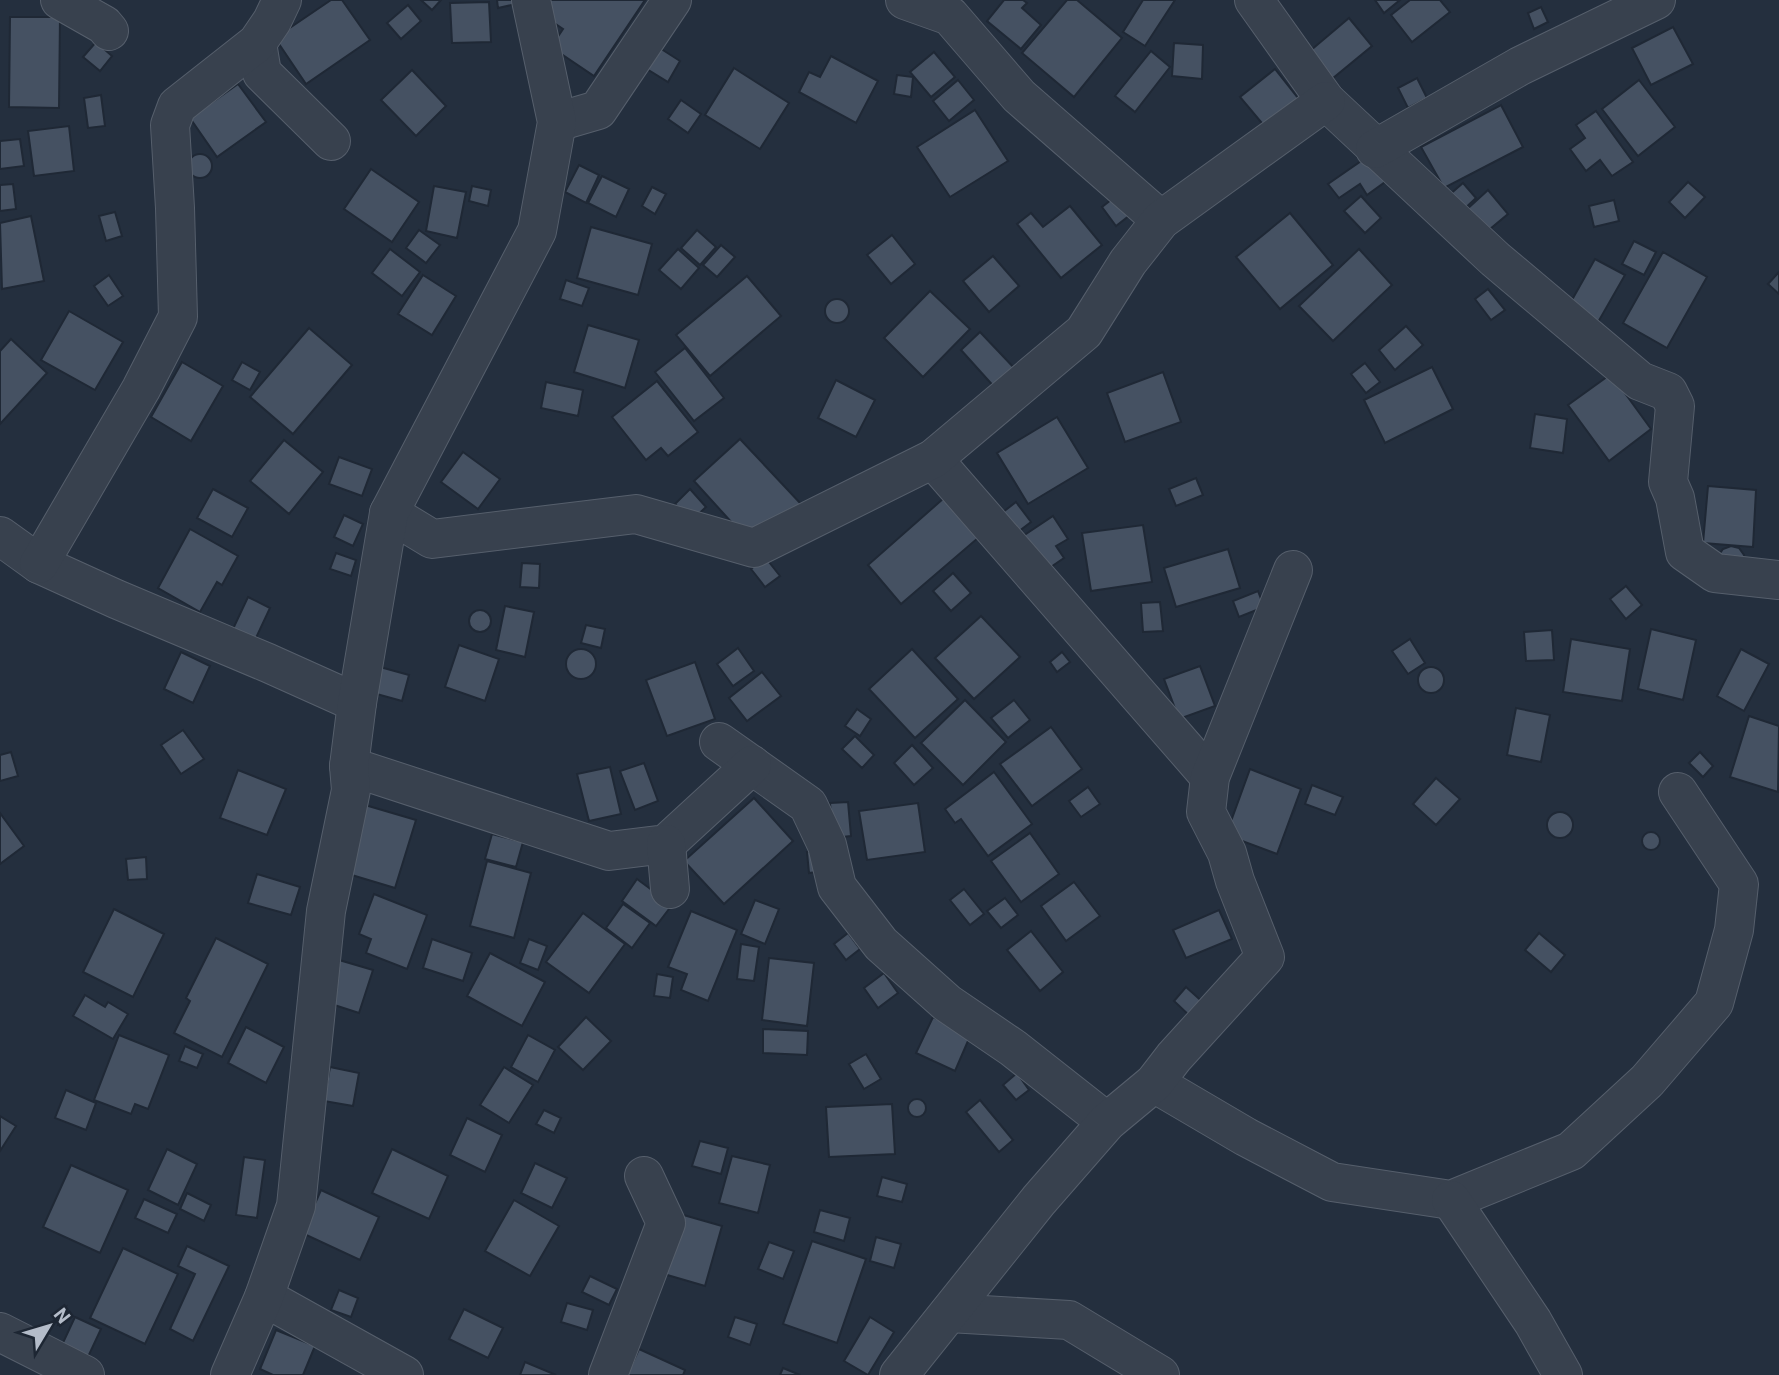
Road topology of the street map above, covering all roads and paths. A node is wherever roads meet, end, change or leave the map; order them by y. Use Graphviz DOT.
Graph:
graph roads {
  1 [pos="60,0"];
  2 [pos="282,0"];
  3 [pos="531,0"];
  4 [pos="672,0"];
  5 [pos="905,0"];
  6 [pos="1254,0"];
  7 [pos="1656,0"];
  8 [pos="109,31"];
  9 [pos="257,43"];
  10 [pos="1326,101"];
  11 [pos="557,122"];
  12 [pos="331,141"];
  13 [pos="1375,149"];
  14 [pos="157,178"];
  15 [pos="1161,219"];
  16 [pos="174,242"];
  17 [pos="933,458"];
  18 [pos="389,513"];
  19 [pos="0,536"];
  20 [pos="39,564"];
  21 [pos="1293,570"];
  22 [pos="1779,580"];
  23 [pos="357,703"];
  24 [pos="719,742"];
  25 [pos="752,765"];
  26 [pos="349,766"];
  27 [pos="1210,777"];
  28 [pos="1678,792"];
  29 [pos="666,844"];
  30 [pos="670,889"];
  31 [pos="1154,1083"];
  32 [pos="1107,1122"];
  33 [pos="644,1176"];
  34 [pos="1451,1200"];
  35 [pos="264,1297"];
  36 [pos="949,1313"];
  37 [pos="0,1332"];
  38 [pos="34,1363"];
  39 [pos="85,1375"];
  40 [pos="230,1375"];
  41 [pos="404,1375"];
  42 [pos="608,1375"];
  43 [pos="899,1375"];
  44 [pos="1160,1375"];
  45 [pos="1563,1375"];
  1 -- 8 [label="street"];
  2 -- 9 [label="street"];
  3 -- 11 [label="street"];
  4 -- 11 [label="street"];
  5 -- 15 [label="street"];
  6 -- 10 [label="street"];
  7 -- 13 [label="street"];
  9 -- 12 [label="street"];
  9 -- 16 [label="street"];
  10 -- 13 [label="street"];
  10 -- 15 [label="street"];
  11 -- 18 [label="street"];
  13 -- 22 [label="street"];
  14 -- 16 [label="street"];
  15 -- 17 [label="street"];
  16 -- 20 [label="street"];
  17 -- 18 [label="street"];
  17 -- 27 [label="street"];
  18 -- 23 [label="street"];
  19 -- 20 [label="street"];
  20 -- 23 [label="street"];
  21 -- 27 [label="street"];
  23 -- 26 [label="street"];
  24 -- 25 [label="street"];
  25 -- 29 [label="street"];
  25 -- 32 [label="street"];
  26 -- 29 [label="street"];
  26 -- 35 [label="street"];
  27 -- 31 [label="street"];
  28 -- 34 [label="street"];
  29 -- 30 [label="street"];
  31 -- 32 [label="street"];
  31 -- 34 [label="street"];
  32 -- 36 [label="street"];
  33 -- 42 [label="street"];
  34 -- 45 [label="street"];
  35 -- 40 [label="street"];
  35 -- 41 [label="street"];
  36 -- 43 [label="street"];
  36 -- 44 [label="street"];
  37 -- 38 [label="street"];
  38 -- 39 [label="street"];
}
